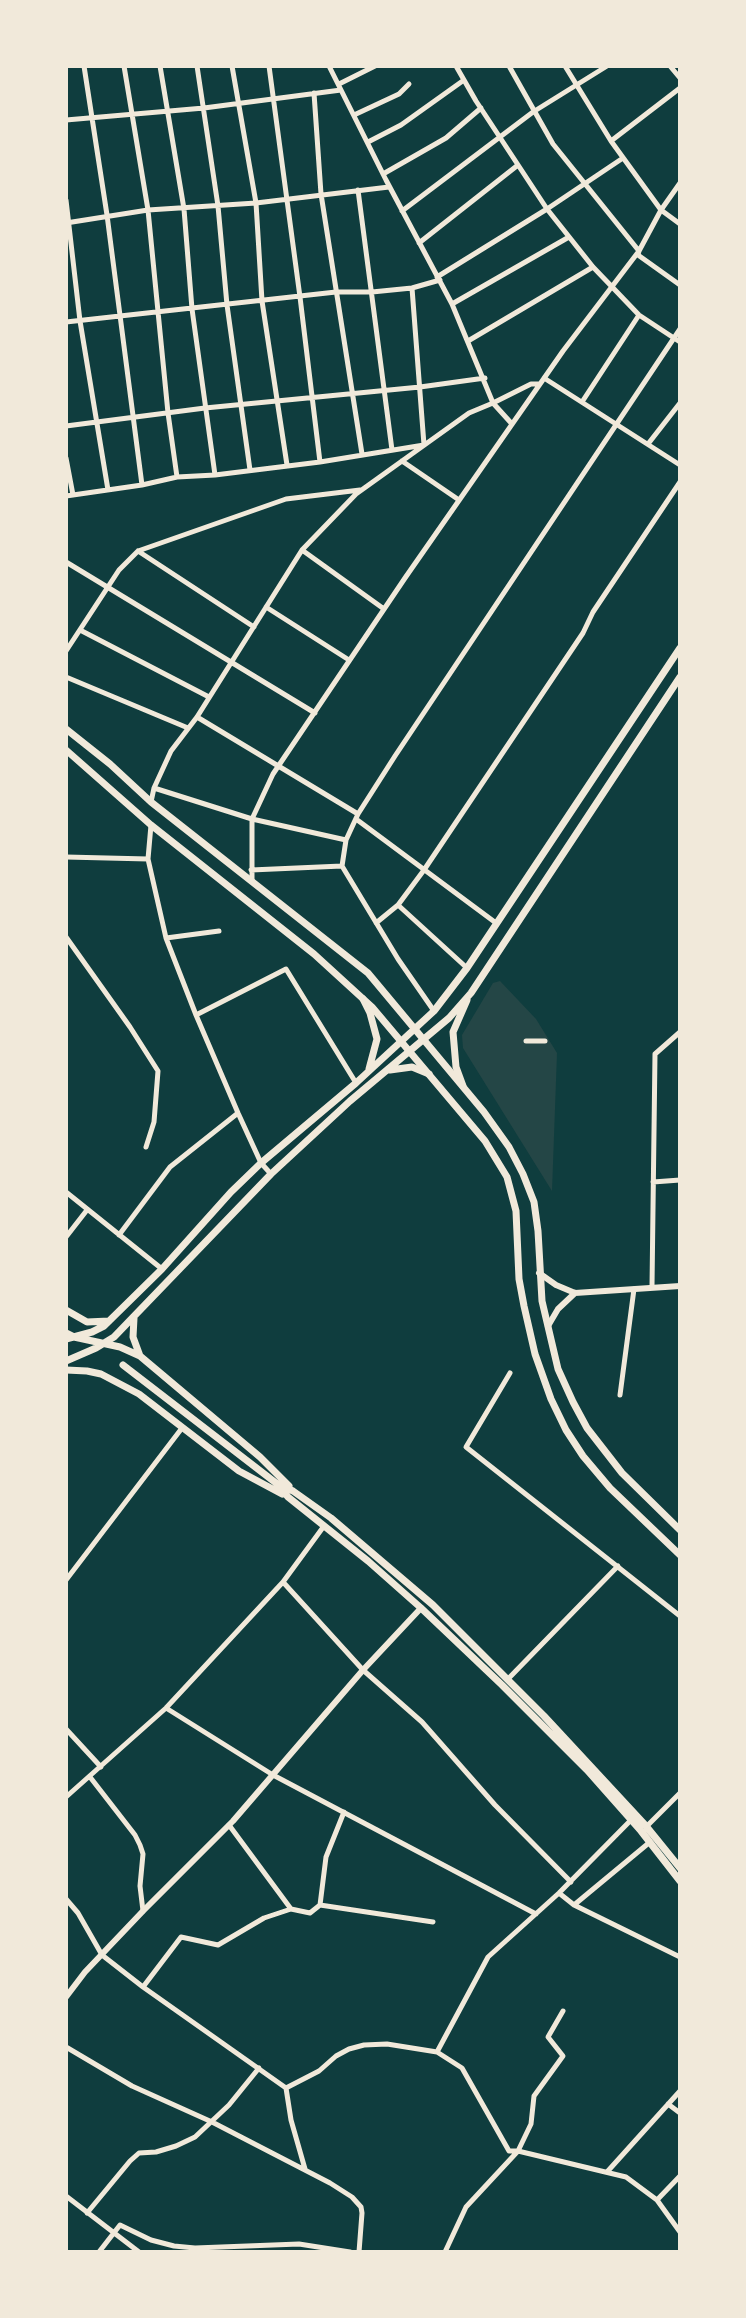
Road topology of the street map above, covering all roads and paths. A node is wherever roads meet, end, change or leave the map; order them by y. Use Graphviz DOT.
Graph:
graph roads {
  1 [pos="84,66"];
  2 [pos="124,66"];
  3 [pos="160,66"];
  4 [pos="197,66"];
  5 [pos="232,66"];
  6 [pos="269,66"];
  7 [pos="329,66"];
  8 [pos="375,66"];
  9 [pos="456,66"];
  10 [pos="509,66"];
  11 [pos="565,66"];
  12 [pos="607,66"];
  13 [pos="670,66"];
  14 [pos="680,78"];
  15 [pos="464,80"];
  16 [pos="409,84"];
  17 [pos="576,85"];
  18 [pos="340,87"];
  19 [pos="680,88"];
  20 [pos="314,93"];
  21 [pos="274,99"];
  22 [pos="238,104"];
  23 [pos="204,108"];
  24 [pos="481,108"];
  25 [pos="167,112"];
  26 [pos="533,112"];
  27 [pos="131,115"];
  28 [pos="354,115"];
  29 [pos="93,117"];
  30 [pos="66,120"];
  31 [pos="500,137"];
  32 [pos="611,141"];
  33 [pos="368,142"];
  34 [pos="623,158"];
  35 [pos="518,165"];
  36 [pos="383,174"];
  37 [pos="680,183"];
  38 [pos="584,184"];
  39 [pos="389,187"];
  40 [pos="358,190"];
  41 [pos="321,194"];
  42 [pos="287,198"];
  43 [pos="66,200"];
  44 [pos="256,203"];
  45 [pos="218,206"];
  46 [pos="184,209"];
  47 [pos="547,209"];
  48 [pos="148,210"];
  49 [pos="661,210"];
  50 [pos="402,211"];
  51 [pos="107,215"];
  52 [pos="68,223"];
  53 [pos="680,224"];
  54 [pos="569,237"];
  55 [pos="419,243"];
  56 [pos="639,251"];
  57 [pos="593,267"];
  58 [pos="438,278"];
  59 [pos="680,285"];
  60 [pos="412,288"];
  61 [pos="611,288"];
  62 [pos="336,292"];
  63 [pos="372,292"];
  64 [pos="300,297"];
  65 [pos="262,301"];
  66 [pos="452,304"];
  67 [pos="227,305"];
  68 [pos="192,309"];
  69 [pos="158,314"];
  70 [pos="639,315"];
  71 [pos="119,317"];
  72 [pos="80,321"];
  73 [pos="66,322"];
  74 [pos="680,329"];
  75 [pos="674,338"];
  76 [pos="468,341"];
  77 [pos="680,342"];
  78 [pos="485,378"];
  79 [pos="544,378"];
  80 [pos="539,384"];
  81 [pos="420,387"];
  82 [pos="383,390"];
  83 [pos="352,392"];
  84 [pos="311,397"];
  85 [pos="276,401"];
  86 [pos="582,402"];
  87 [pos="493,403"];
  88 [pos="680,403"];
  89 [pos="242,405"];
  90 [pos="205,408"];
  91 [pos="168,413"];
  92 [pos="134,417"];
  93 [pos="97,422"];
  94 [pos="512,424"];
  95 [pos="616,424"];
  96 [pos="66,426"];
  97 [pos="648,444"];
  98 [pos="424,445"];
  99 [pos="392,450"];
  100 [pos="362,454"];
  101 [pos="66,458"];
  102 [pos="402,461"];
  103 [pos="320,462"];
  104 [pos="287,465"];
  105 [pos="680,465"];
  106 [pos="250,470"];
  107 [pos="215,475"];
  108 [pos="177,477"];
  109 [pos="680,482"];
  110 [pos="142,485"];
  111 [pos="362,489"];
  112 [pos="108,490"];
  113 [pos="70,496"];
  114 [pos="459,500"];
  115 [pos="302,550"];
  116 [pos="138,551"];
  117 [pos="66,562"];
  118 [pos="107,587"];
  119 [pos="266,607"];
  120 [pos="384,609"];
  121 [pos="254,627"];
  122 [pos="80,630"];
  123 [pos="680,648"];
  124 [pos="66,651"];
  125 [pos="349,660"];
  126 [pos="232,662"];
  127 [pos="66,677"];
  128 [pos="679,680"];
  129 [pos="209,697"];
  130 [pos="315,713"];
  131 [pos="197,717"];
  132 [pos="188,728"];
  133 [pos="66,729"];
  134 [pos="66,750"];
  135 [pos="278,767"];
  136 [pos="154,788"];
  137 [pos="151,802"];
  138 [pos="357,817"];
  139 [pos="252,819"];
  140 [pos="151,825"];
  141 [pos="346,840"];
  142 [pos="66,857"];
  143 [pos="148,859"];
  144 [pos="342,866"];
  145 [pos="251,870"];
  146 [pos="424,870"];
  147 [pos="252,881"];
  148 [pos="398,905"];
  149 [pos="376,923"];
  150 [pos="496,923"];
  151 [pos="219,931"];
  152 [pos="66,937"];
  153 [pos="166,938"];
  154 [pos="467,968"];
  155 [pos="471,993"];
  156 [pos="363,999"];
  157 [pos="434,1011"];
  158 [pos="196,1015"];
  159 [pos="413,1030"];
  160 [pos="680,1032"];
  161 [pos="423,1040"];
  162 [pos="526,1041"];
  163 [pos="545,1041"];
  164 [pos="400,1042"];
  165 [pos="409,1052"];
  166 [pos="388,1070"];
  167 [pos="368,1072"];
  168 [pos="429,1074"];
  169 [pos="356,1083"];
  170 [pos="463,1086"];
  171 [pos="238,1113"];
  172 [pos="146,1147"];
  173 [pos="261,1163"];
  174 [pos="271,1174"];
  175 [pos="680,1180"];
  176 [pos="653,1182"];
  177 [pos="66,1192"];
  178 [pos="88,1209"];
  179 [pos="119,1235"];
  180 [pos="66,1237"];
  181 [pos="162,1269"];
  182 [pos="539,1273"];
  183 [pos="652,1286"];
  184 [pos="680,1286"];
  185 [pos="634,1288"];
  186 [pos="575,1293"];
  187 [pos="66,1310"];
  188 [pos="134,1318"];
  189 [pos="109,1321"];
  190 [pos="548,1326"];
  191 [pos="69,1337"];
  192 [pos="105,1342"];
  193 [pos="140,1356"];
  194 [pos="68,1360"];
  195 [pos="123,1365"];
  196 [pos="66,1370"];
  197 [pos="510,1373"];
  198 [pos="620,1395"];
  199 [pos="182,1428"];
  200 [pos="291,1494"];
  201 [pos="324,1526"];
  202 [pos="680,1530"];
  203 [pos="680,1555"];
  204 [pos="618,1566"];
  205 [pos="66,1580"];
  206 [pos="283,1582"];
  207 [pos="421,1608"];
  208 [pos="680,1616"];
  209 [pos="363,1670"];
  210 [pos="508,1679"];
  211 [pos="166,1708"];
  212 [pos="66,1729"];
  213 [pos="101,1767"];
  214 [pos="273,1775"];
  215 [pos="90,1777"];
  216 [pos="680,1793"];
  217 [pos="66,1797"];
  218 [pos="344,1812"];
  219 [pos="631,1820"];
  220 [pos="229,1825"];
  221 [pos="644,1829"];
  222 [pos="650,1842"];
  223 [pos="680,1868"];
  224 [pos="680,1881"];
  225 [pos="571,1882"];
  226 [pos="559,1893"];
  227 [pos="66,1899"];
  228 [pos="320,1905"];
  229 [pos="574,1905"];
  230 [pos="291,1909"];
  231 [pos="143,1911"];
  232 [pos="536,1914"];
  233 [pos="433,1922"];
  234 [pos="102,1955"];
  235 [pos="680,1957"];
  236 [pos="143,1987"];
  237 [pos="66,1997"];
  238 [pos="563,2011"];
  239 [pos="66,2047"];
  240 [pos="437,2052"];
  241 [pos="259,2068"];
  242 [pos="286,2088"];
  243 [pos="680,2091"];
  244 [pos="668,2104"];
  245 [pos="680,2113"];
  246 [pos="212,2122"];
  247 [pos="518,2151"];
  248 [pos="305,2170"];
  249 [pos="607,2172"];
  250 [pos="680,2176"];
  251 [pos="66,2196"];
  252 [pos="657,2200"];
  253 [pos="87,2213"];
  254 [pos="113,2232"];
  255 [pos="680,2232"];
  256 [pos="99,2252"];
  257 [pos="139,2252"];
  258 [pos="350,2252"];
  259 [pos="359,2252"];
  260 [pos="445,2252"];
  1 -- 29 [label="street"];
  2 -- 27 [label="street"];
  3 -- 25 [label="street"];
  4 -- 23 [label="street"];
  5 -- 22 [label="street"];
  6 -- 21 [label="street"];
  7 -- 18 [label="street"];
  8 -- 18 [label="street"];
  9 -- 15 [label="street"];
  10 -- 26 [label="street"];
  11 -- 17 [label="street"];
  12 -- 17 [label="street"];
  13 -- 14 [label="street"];
  15 -- 24 [label="street"];
  15 -- 33 [label="street"];
  16 -- 28 [label="street"];
  17 -- 26 [label="street"];
  17 -- 32 [label="street"];
  18 -- 20 [label="street"];
  18 -- 28 [label="street"];
  19 -- 32 [label="street"];
  20 -- 21 [label="street"];
  20 -- 41 [label="street"];
  21 -- 22 [label="street"];
  21 -- 42 [label="street"];
  22 -- 23 [label="street"];
  22 -- 44 [label="street"];
  23 -- 25 [label="street"];
  23 -- 45 [label="street"];
  24 -- 31 [label="street"];
  24 -- 36 [label="street"];
  25 -- 27 [label="street"];
  25 -- 46 [label="street"];
  26 -- 31 [label="street"];
  26 -- 38 [label="street"];
  27 -- 29 [label="street"];
  27 -- 48 [label="street"];
  28 -- 33 [label="street"];
  29 -- 30 [label="street"];
  29 -- 51 [label="street"];
  31 -- 35 [label="street"];
  31 -- 50 [label="street"];
  32 -- 34 [label="street"];
  33 -- 36 [label="street"];
  34 -- 38 [label="street"];
  34 -- 49 [label="street"];
  35 -- 47 [label="street"];
  35 -- 55 [label="street"];
  36 -- 39 [label="street"];
  37 -- 49 [label="street"];
  38 -- 47 [label="street"];
  38 -- 56 [label="street"];
  39 -- 40 [label="street"];
  39 -- 50 [label="street"];
  40 -- 41 [label="street"];
  40 -- 63 [label="street"];
  41 -- 42 [label="street"];
  41 -- 62 [label="street"];
  42 -- 44 [label="street"];
  42 -- 64 [label="street"];
  43 -- 52 [label="street"];
  44 -- 45 [label="street"];
  44 -- 65 [label="street"];
  45 -- 46 [label="street"];
  45 -- 67 [label="street"];
  46 -- 48 [label="street"];
  46 -- 68 [label="street"];
  47 -- 54 [label="street"];
  47 -- 58 [label="street"];
  48 -- 51 [label="street"];
  48 -- 69 [label="street"];
  49 -- 53 [label="street"];
  49 -- 56 [label="street"];
  50 -- 55 [label="street"];
  51 -- 52 [label="street"];
  51 -- 71 [label="street"];
  52 -- 72 [label="street"];
  54 -- 57 [label="street"];
  54 -- 66 [label="street"];
  55 -- 58 [label="street"];
  56 -- 59 [label="street"];
  56 -- 61 [label="street"];
  57 -- 61 [label="street"];
  57 -- 76 [label="street"];
  58 -- 60 [label="street"];
  58 -- 66 [label="street"];
  60 -- 63 [label="street"];
  60 -- 81 [label="street"];
  61 -- 70 [label="street"];
  61 -- 79 [label="street"];
  62 -- 63 [label="street"];
  62 -- 64 [label="street"];
  62 -- 83 [label="street"];
  63 -- 82 [label="street"];
  64 -- 65 [label="street"];
  64 -- 84 [label="street"];
  65 -- 67 [label="street"];
  65 -- 85 [label="street"];
  66 -- 76 [label="street"];
  67 -- 68 [label="street"];
  67 -- 89 [label="street"];
  68 -- 69 [label="street"];
  68 -- 90 [label="street"];
  69 -- 71 [label="street"];
  69 -- 91 [label="street"];
  70 -- 75 [label="street"];
  70 -- 86 [label="street"];
  71 -- 72 [label="street"];
  71 -- 92 [label="street"];
  72 -- 73 [label="street"];
  72 -- 93 [label="street"];
  74 -- 75 [label="street"];
  75 -- 77 [label="street"];
  75 -- 95 [label="street"];
  76 -- 78 [label="street"];
  78 -- 81 [label="street"];
  78 -- 87 [label="street"];
  79 -- 80 [label="street"];
  79 -- 86 [label="street"];
  80 -- 87 [label="street"];
  80 -- 94 [label="street"];
  81 -- 82 [label="street"];
  81 -- 98 [label="street"];
  82 -- 83 [label="street"];
  82 -- 99 [label="street"];
  83 -- 84 [label="street"];
  83 -- 100 [label="street"];
  84 -- 85 [label="street"];
  84 -- 103 [label="street"];
  85 -- 89 [label="street"];
  85 -- 104 [label="street"];
  86 -- 95 [label="street"];
  87 -- 94 [label="street"];
  87 -- 98 [label="street"];
  88 -- 97 [label="street"];
  89 -- 90 [label="street"];
  89 -- 106 [label="street"];
  90 -- 91 [label="street"];
  90 -- 107 [label="street"];
  91 -- 92 [label="street"];
  91 -- 108 [label="street"];
  92 -- 93 [label="street"];
  92 -- 110 [label="street"];
  93 -- 96 [label="street"];
  93 -- 112 [label="street"];
  94 -- 114 [label="street"];
  95 -- 97 [label="street"];
  95 -- 138 [label="street"];
  97 -- 105 [label="street"];
  98 -- 99 [label="street"];
  98 -- 102 [label="street"];
  99 -- 100 [label="street"];
  100 -- 103 [label="street"];
  101 -- 113 [label="street"];
  102 -- 111 [label="street"];
  102 -- 114 [label="street"];
  103 -- 104 [label="street"];
  104 -- 106 [label="street"];
  106 -- 107 [label="street"];
  107 -- 108 [label="street"];
  108 -- 110 [label="street"];
  109 -- 146 [label="street"];
  110 -- 112 [label="street"];
  111 -- 115 [label="street"];
  111 -- 116 [label="street"];
  112 -- 113 [label="street"];
  114 -- 120 [label="street"];
  115 -- 119 [label="street"];
  115 -- 120 [label="street"];
  116 -- 118 [label="street"];
  116 -- 121 [label="street"];
  117 -- 118 [label="street"];
  118 -- 122 [label="street"];
  118 -- 126 [label="street"];
  119 -- 121 [label="street"];
  119 -- 125 [label="street"];
  120 -- 125 [label="street"];
  121 -- 126 [label="street"];
  122 -- 124 [label="street"];
  122 -- 129 [label="street"];
  123 -- 150 [label="main road"];
  125 -- 130 [label="street"];
  126 -- 129 [label="street"];
  126 -- 130 [label="street"];
  127 -- 132 [label="street"];
  128 -- 155 [label="main road"];
  129 -- 131 [label="street"];
  130 -- 135 [label="street"];
  131 -- 132 [label="street"];
  131 -- 135 [label="street"];
  132 -- 136 [label="street"];
  133 -- 137 [label="main road"];
  134 -- 140 [label="main road"];
  135 -- 138 [label="street"];
  135 -- 139 [label="street"];
  136 -- 137 [label="street"];
  136 -- 139 [label="street"];
  137 -- 147 [label="main road"];
  138 -- 141 [label="street"];
  138 -- 146 [label="street"];
  139 -- 141 [label="street"];
  139 -- 145 [label="street"];
  140 -- 143 [label="street"];
  140 -- 156 [label="main road"];
  141 -- 144 [label="street"];
  142 -- 143 [label="street"];
  143 -- 153 [label="street"];
  144 -- 145 [label="street"];
  144 -- 149 [label="street"];
  145 -- 147 [label="street"];
  146 -- 148 [label="street"];
  146 -- 150 [label="street"];
  147 -- 159 [label="main road"];
  148 -- 149 [label="street"];
  148 -- 154 [label="street"];
  149 -- 157 [label="street"];
  150 -- 154 [label="main road"];
  151 -- 153 [label="street"];
  152 -- 172 [label="street"];
  153 -- 158 [label="street"];
  154 -- 157 [label="main road"];
  155 -- 161 [label="main road"];
  155 -- 170 [label="main road"];
  156 -- 164 [label="main road"];
  156 -- 167 [label="main road"];
  157 -- 159 [label="main road"];
  158 -- 169 [label="street"];
  158 -- 171 [label="street"];
  159 -- 161 [label="main road"];
  159 -- 164 [label="main road"];
  160 -- 176 [label="street"];
  161 -- 165 [label="main road"];
  161 -- 170 [label="main road"];
  162 -- 163 [label="street"];
  164 -- 165 [label="main road"];
  164 -- 167 [label="main road"];
  165 -- 166 [label="main road"];
  165 -- 168 [label="main road"];
  166 -- 168 [label="main road"];
  166 -- 174 [label="main road"];
  167 -- 169 [label="main road"];
  168 -- 203 [label="main road"];
  169 -- 173 [label="main road"];
  170 -- 182 [label="main road"];
  171 -- 173 [label="street"];
  171 -- 179 [label="street"];
  173 -- 174 [label="street"];
  173 -- 181 [label="main road"];
  174 -- 188 [label="main road"];
  175 -- 176 [label="street"];
  176 -- 183 [label="street"];
  177 -- 178 [label="street"];
  178 -- 179 [label="street"];
  178 -- 180 [label="street"];
  179 -- 181 [label="street"];
  181 -- 189 [label="main road"];
  182 -- 186 [label="street"];
  182 -- 190 [label="main road"];
  183 -- 184 [label="street"];
  183 -- 185 [label="street"];
  185 -- 186 [label="street"];
  185 -- 198 [label="street"];
  186 -- 190 [label="street"];
  187 -- 189 [label="main road"];
  188 -- 192 [label="main road"];
  188 -- 193 [label="main road"];
  189 -- 191 [label="main road"];
  190 -- 202 [label="main road"];
  191 -- 192 [label="main road"];
  192 -- 193 [label="main road"];
  192 -- 194 [label="main road"];
  193 -- 200 [label="main road"];
  195 -- 200 [label="main road"];
  196 -- 199 [label="main road"];
  197 -- 204 [label="street"];
  199 -- 200 [label="main road"];
  199 -- 205 [label="street"];
  200 -- 201 [label="main road"];
  200 -- 210 [label="main road"];
  201 -- 206 [label="street"];
  201 -- 207 [label="main road"];
  204 -- 208 [label="street"];
  204 -- 210 [label="street"];
  206 -- 209 [label="street"];
  206 -- 211 [label="street"];
  207 -- 209 [label="street"];
  207 -- 219 [label="main road"];
  209 -- 214 [label="street"];
  209 -- 225 [label="street"];
  210 -- 221 [label="main road"];
  211 -- 213 [label="street"];
  211 -- 214 [label="street"];
  212 -- 213 [label="street"];
  213 -- 215 [label="street"];
  214 -- 218 [label="street"];
  214 -- 220 [label="street"];
  215 -- 217 [label="street"];
  215 -- 231 [label="street"];
  216 -- 221 [label="street"];
  218 -- 228 [label="street"];
  218 -- 232 [label="street"];
  219 -- 221 [label="main road"];
  219 -- 225 [label="street"];
  220 -- 230 [label="street"];
  220 -- 231 [label="street"];
  221 -- 222 [label="main road"];
  221 -- 223 [label="main road"];
  222 -- 224 [label="main road"];
  222 -- 229 [label="street"];
  225 -- 226 [label="street"];
  226 -- 229 [label="street"];
  226 -- 232 [label="street"];
  227 -- 234 [label="street"];
  228 -- 230 [label="street"];
  228 -- 233 [label="street"];
  229 -- 235 [label="street"];
  230 -- 236 [label="street"];
  231 -- 234 [label="street"];
  232 -- 240 [label="street"];
  234 -- 236 [label="street"];
  234 -- 237 [label="street"];
  236 -- 241 [label="street"];
  238 -- 247 [label="street"];
  239 -- 246 [label="street"];
  240 -- 242 [label="street"];
  240 -- 247 [label="street"];
  241 -- 242 [label="street"];
  241 -- 246 [label="street"];
  242 -- 248 [label="street"];
  243 -- 244 [label="street"];
  244 -- 245 [label="street"];
  244 -- 249 [label="street"];
  246 -- 248 [label="street"];
  246 -- 253 [label="street"];
  247 -- 249 [label="street"];
  247 -- 260 [label="street"];
  248 -- 259 [label="street"];
  249 -- 252 [label="street"];
  250 -- 252 [label="street"];
  251 -- 253 [label="street"];
  252 -- 255 [label="street"];
  253 -- 254 [label="street"];
  254 -- 256 [label="street"];
  254 -- 257 [label="street"];
  254 -- 258 [label="street"];
}
